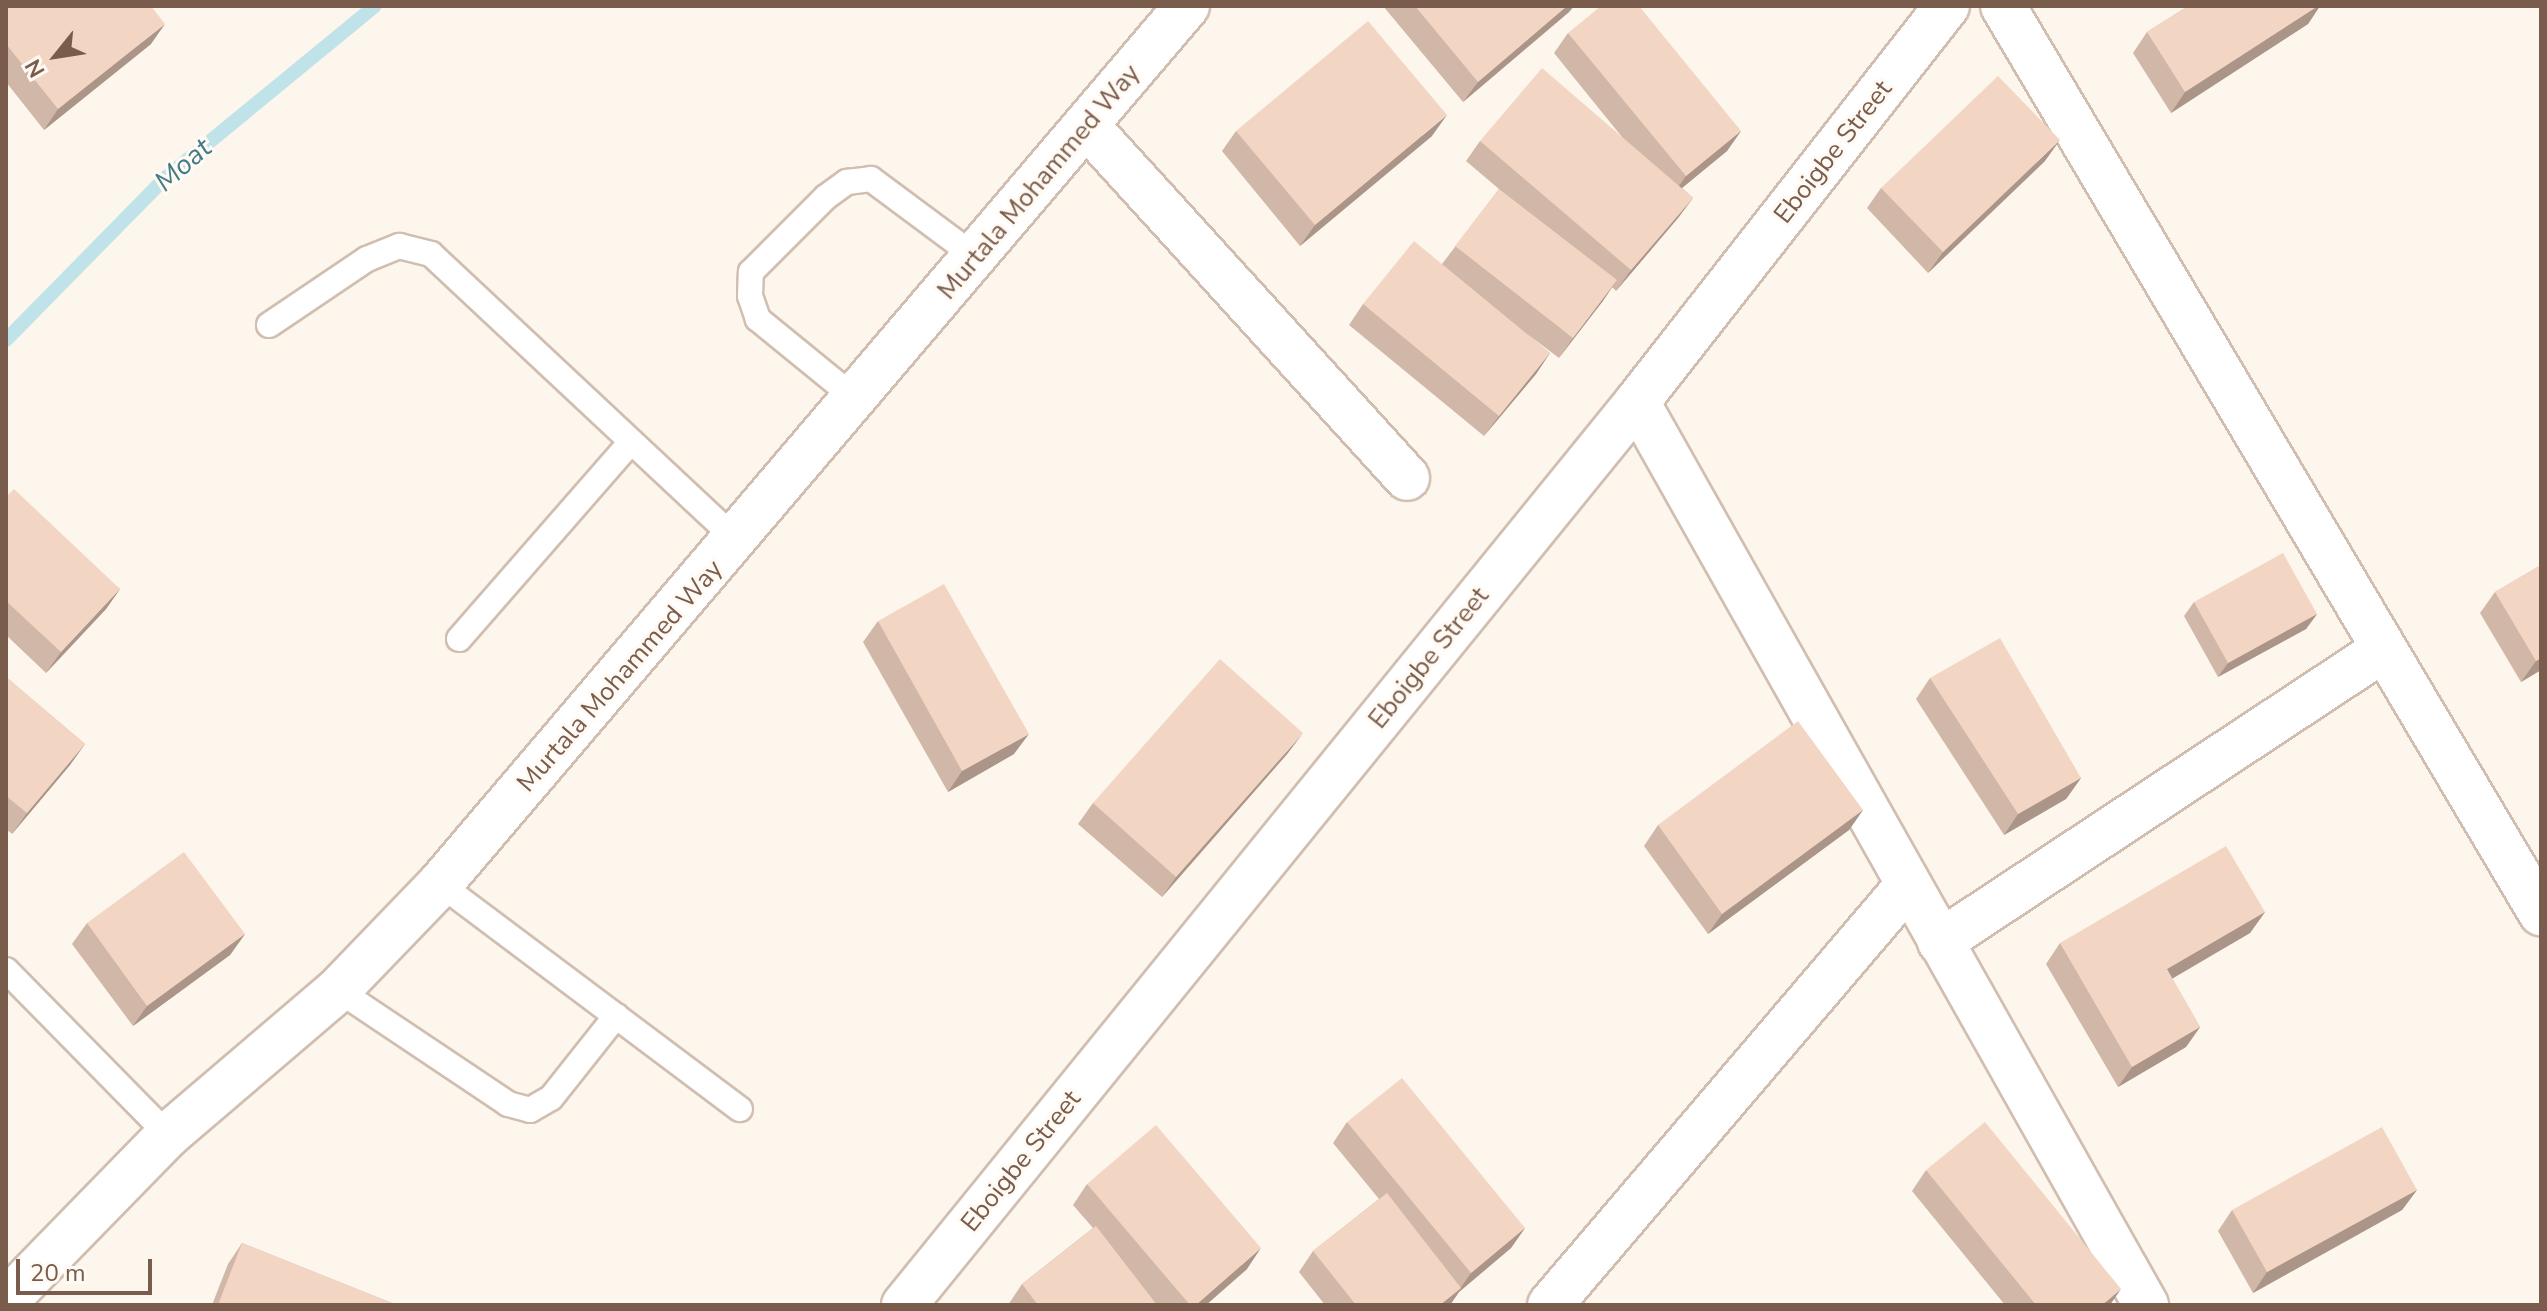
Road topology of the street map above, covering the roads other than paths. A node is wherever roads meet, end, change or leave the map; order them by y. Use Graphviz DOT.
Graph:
graph roads {
  1 [pos="1187,6"];
  2 [pos="1947,6"];
  3 [pos="2003,6"];
  4 [pos="1086,125"];
  5 [pos="976,257"];
  6 [pos="269,325"];
  7 [pos="856,399"];
  8 [pos="1637,402"];
  9 [pos="631,442"];
  10 [pos="1407,478"];
  11 [pos="737,540"];
  12 [pos="459,639"];
  13 [pos="2384,649"];
  14 [pos="440,884"];
  15 [pos="1908,885"];
  16 [pos="2541,913"];
  17 [pos="1940,942"];
  18 [pos="6,970"];
  19 [pos="338,990"];
  20 [pos="616,1016"];
  21 [pos="740,1109"];
  22 [pos="168,1135"];
  23 [pos="6,1301"];
  24 [pos="904,1305"];
  25 [pos="1550,1305"];
  26 [pos="2146,1305"];
  1 -- 4 [label="street, Murtala Mohammed Way"];
  2 -- 8 [label="street, Eboigbe Street"];
  3 -- 13 [label="street"];
  4 -- 5 [label="street, Murtala Mohammed Way"];
  4 -- 10 [label="street"];
  5 -- 7 [label="street, Murtala Mohammed Way"];
  5 -- 7 [label="lane"];
  6 -- 9 [label="lane"];
  7 -- 11 [label="street, Murtala Mohammed Way"];
  8 -- 15 [label="street"];
  8 -- 24 [label="street, Eboigbe Street"];
  9 -- 11 [label="lane"];
  9 -- 12 [label="lane"];
  11 -- 14 [label="street, Murtala Mohammed Way"];
  13 -- 16 [label="street"];
  13 -- 17 [label="street"];
  14 -- 19 [label="street, Murtala Mohammed Way"];
  14 -- 20 [label="lane"];
  15 -- 17 [label="street"];
  15 -- 25 [label="street"];
  17 -- 26 [label="street"];
  18 -- 22 [label="lane"];
  19 -- 20 [label="lane"];
  19 -- 22 [label="street, Murtala Mohammed Way"];
  20 -- 21 [label="lane"];
  22 -- 23 [label="street, Murtala Mohammed Way"];
}
